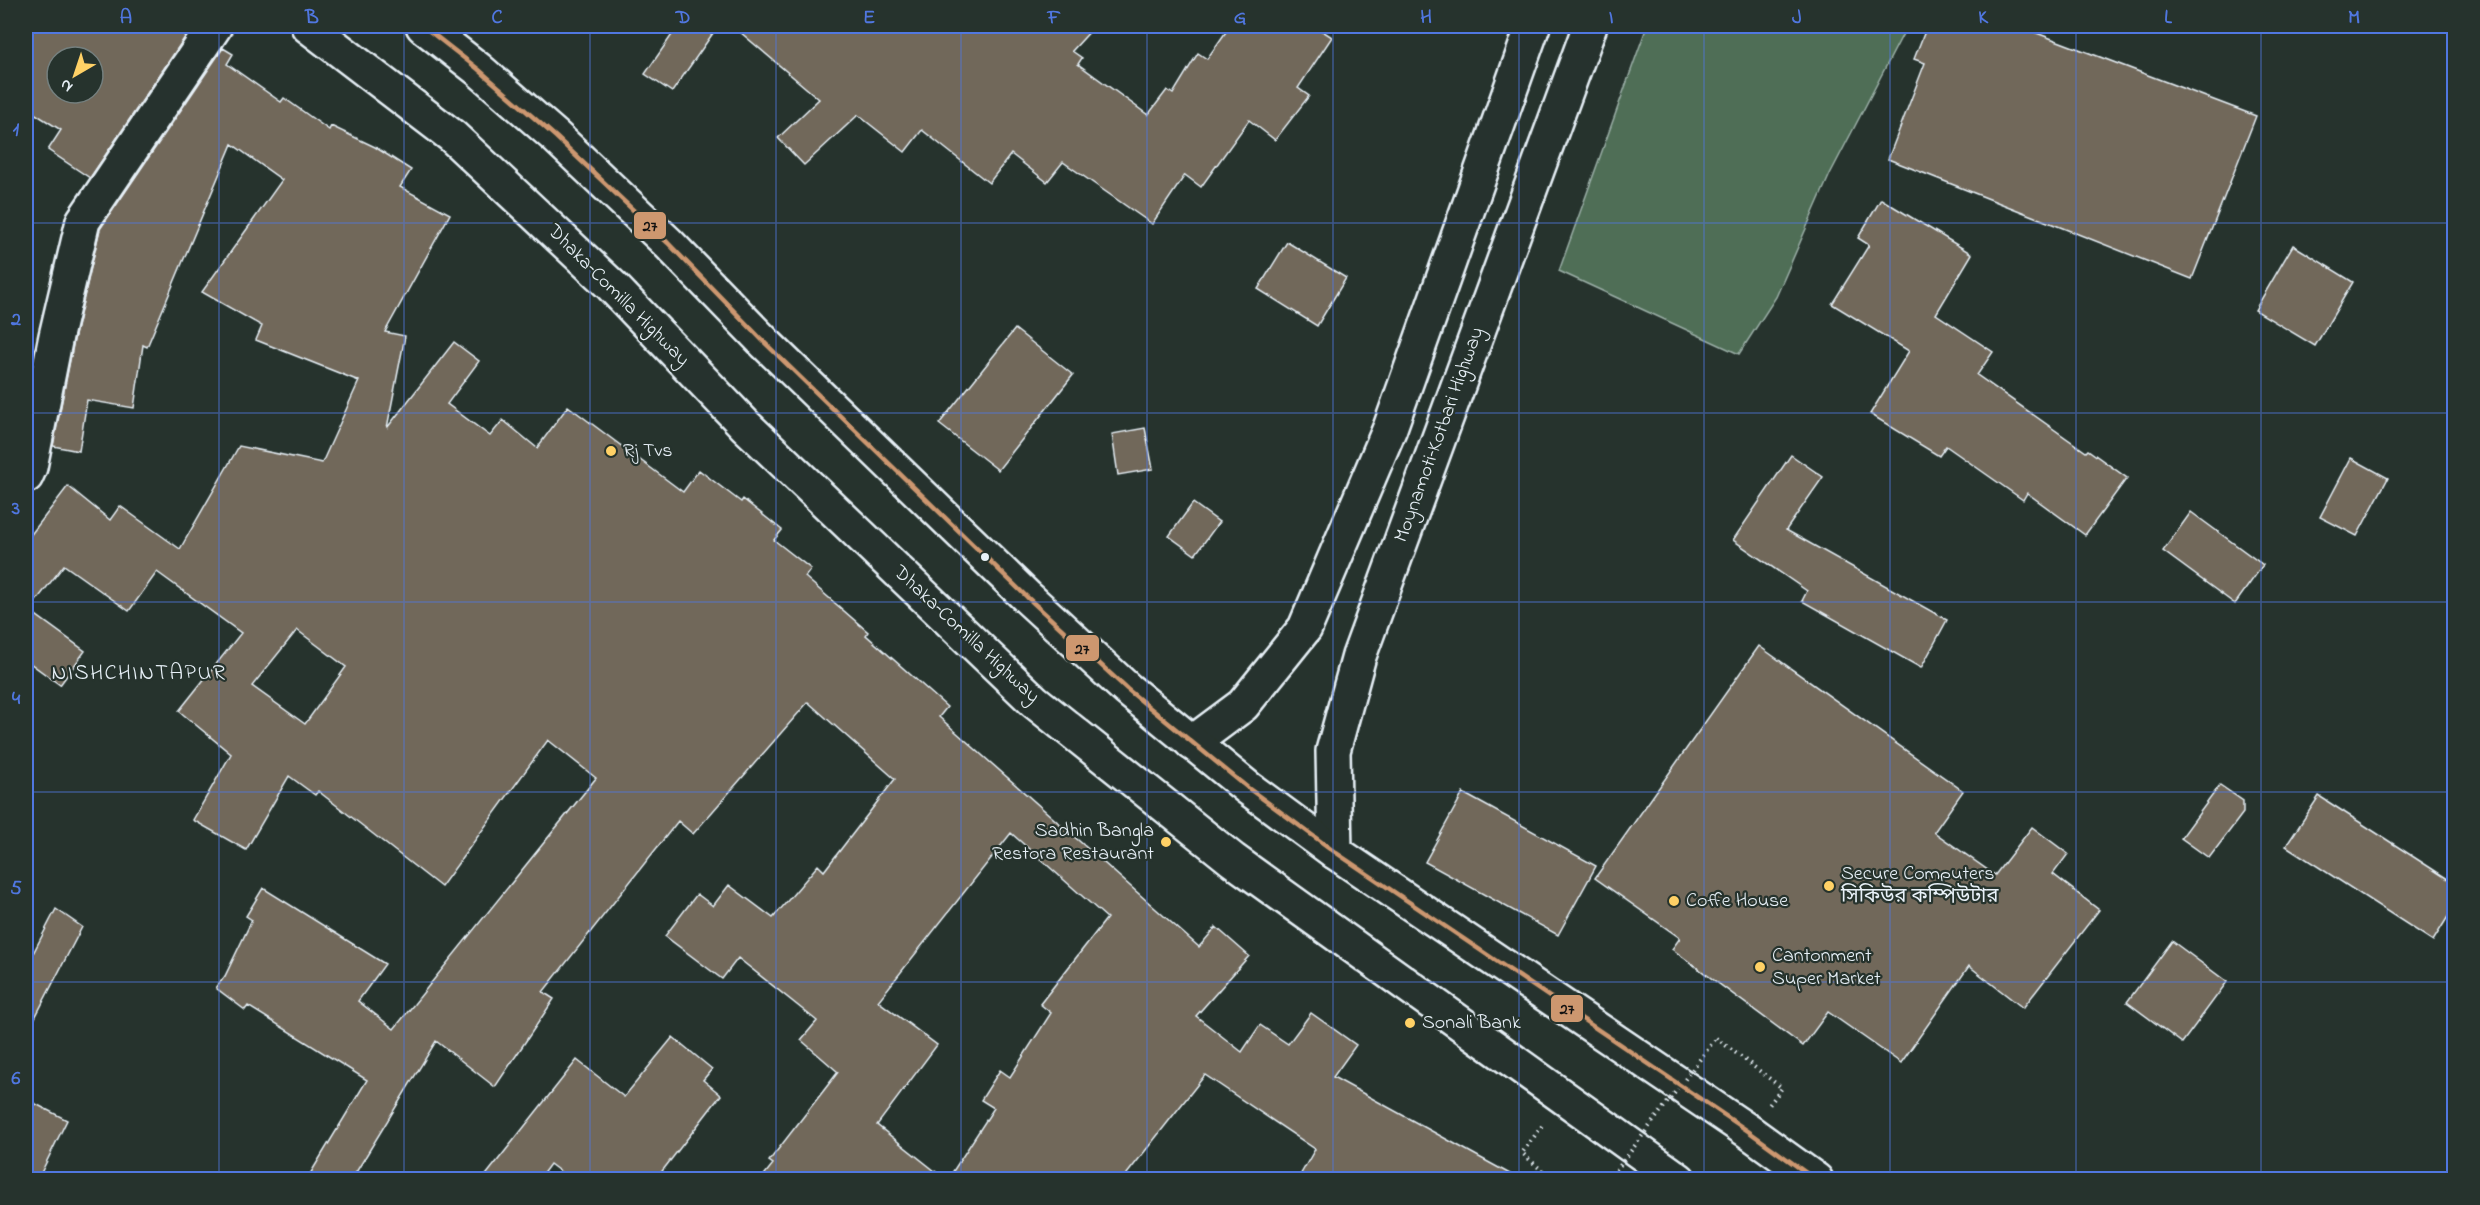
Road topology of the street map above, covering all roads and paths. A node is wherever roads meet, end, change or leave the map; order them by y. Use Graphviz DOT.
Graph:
graph roads {
  1 [pos="215,26"];
  2 [pos="308,26"];
  3 [pos="423,26"];
  4 [pos="1533,26"];
  5 [pos="1590,26"];
  6 [pos="26,476"];
  7 [pos="1192,743"];
  8 [pos="1335,852"];
  9 [pos="1782,1088"];
  10 [pos="1522,1153"];
  11 [pos="1553,1179"];
  12 [pos="1609,1179"];
  13 [pos="1679,1179"];
  14 [pos="1816,1179"];
  1 -- 6 [label="main road"];
  2 -- 13 [label="main road, Dhaka–Comilla Highway"];
  3 -- 7 [label="main road"];
  4 -- 7 [label="main road"];
  5 -- 8 [label="main road, Moynamoti–Kotbari Highway"];
  7 -- 8 [label="main road"];
  8 -- 14 [label="main road"];
  9 -- 12 [label="path, bridge"];
  10 -- 11 [label="path"];
}
